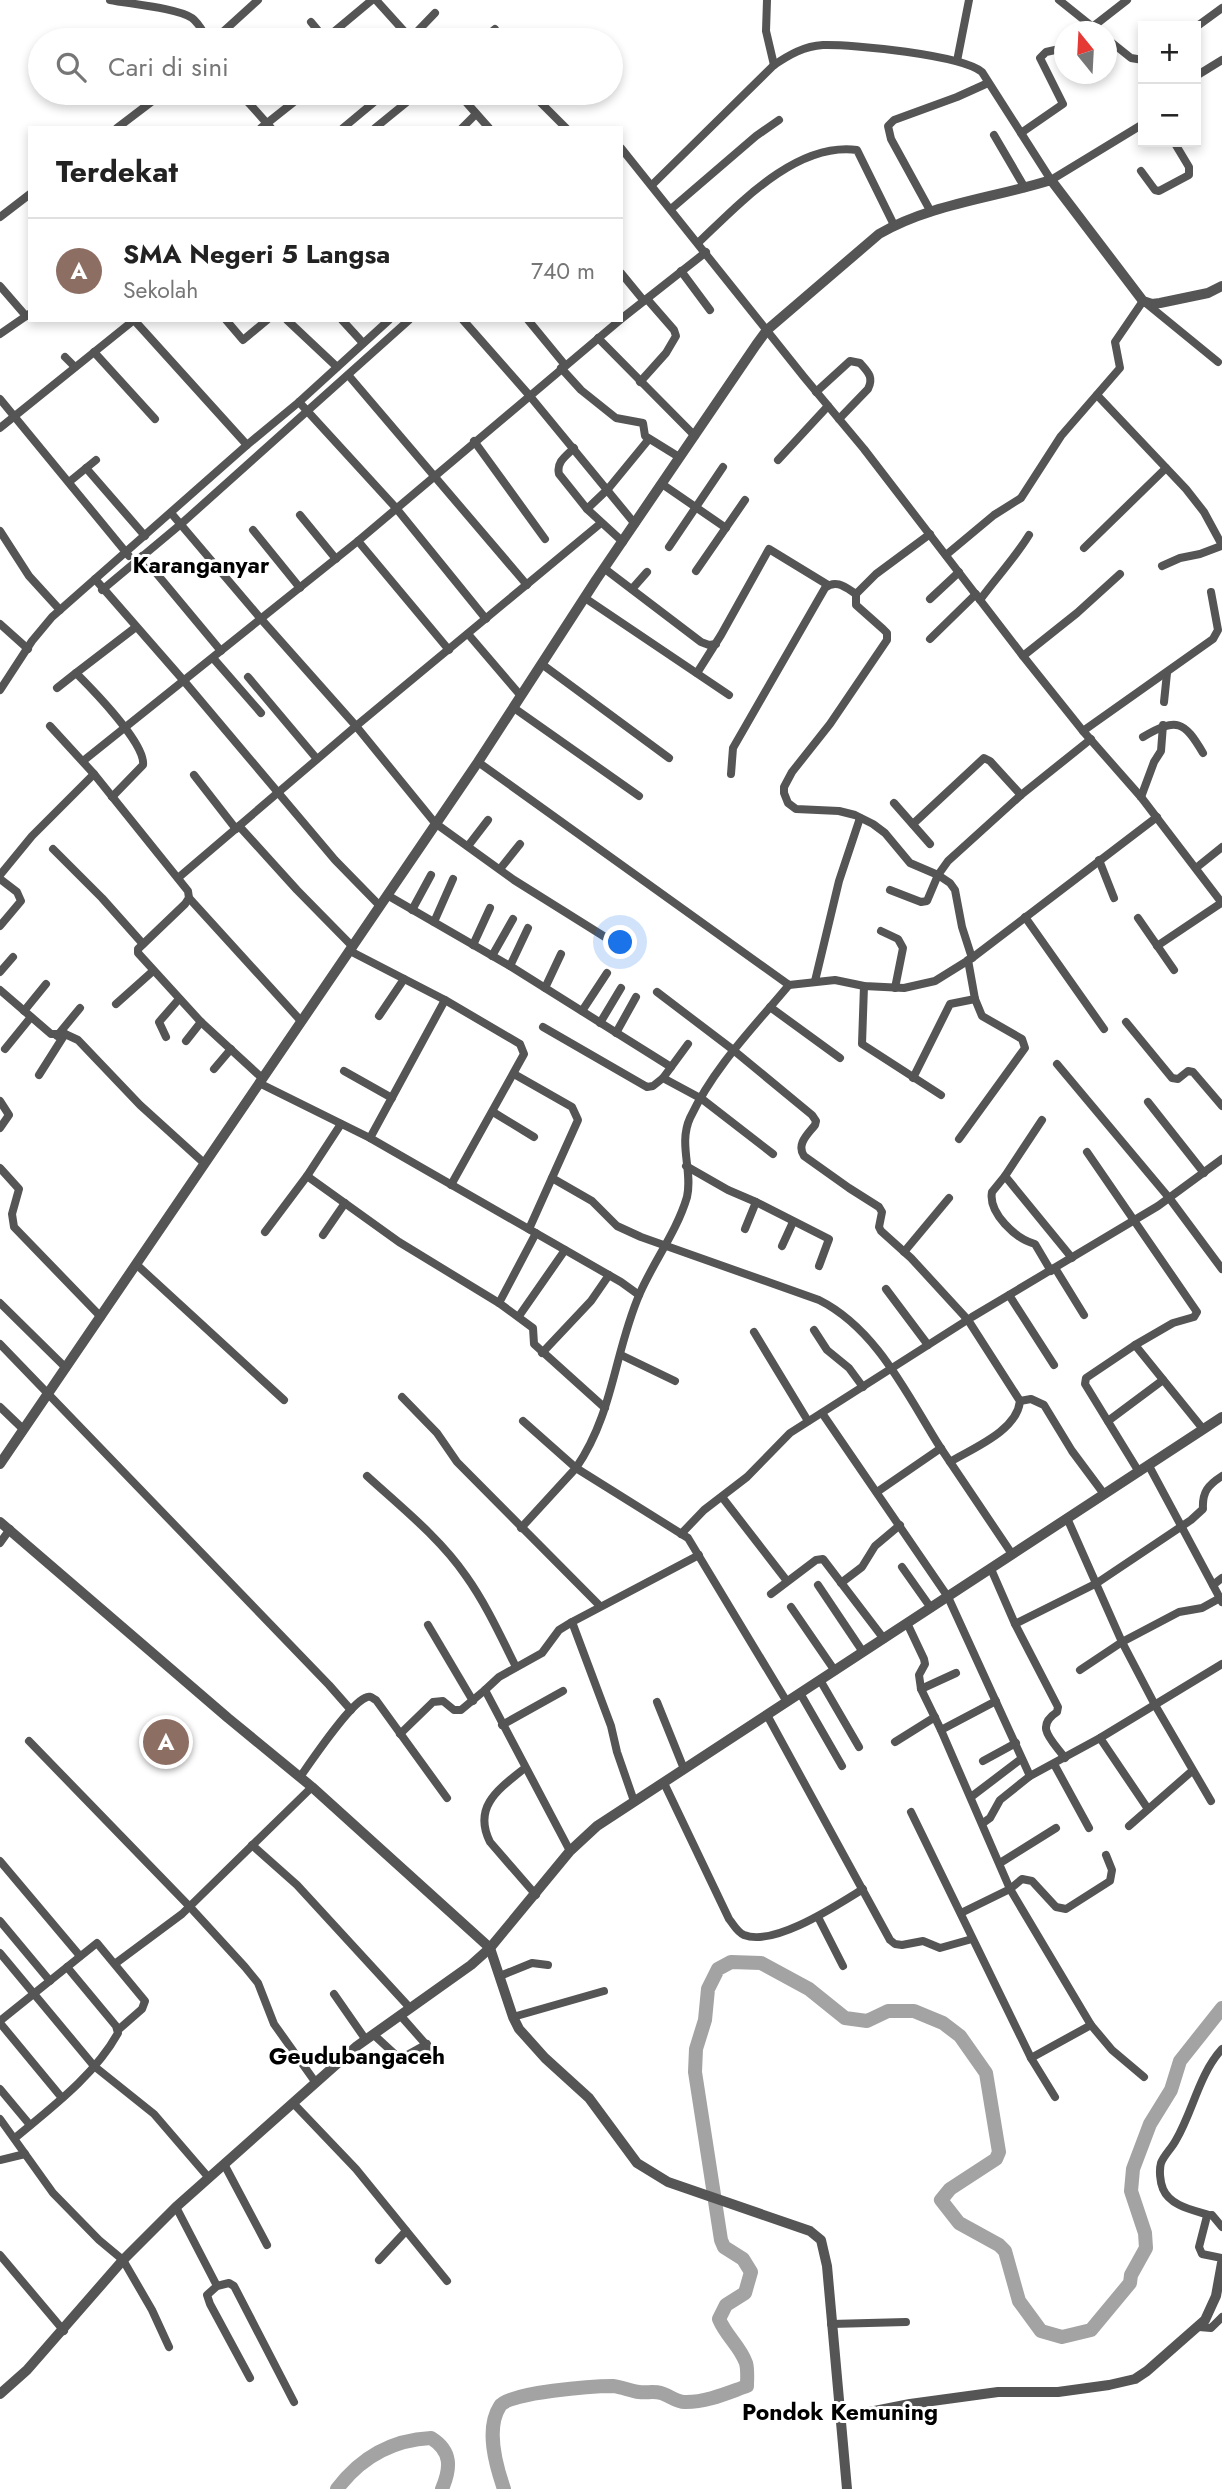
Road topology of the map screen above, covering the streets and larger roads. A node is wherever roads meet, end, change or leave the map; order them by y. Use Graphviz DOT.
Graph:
graph roads {
  1 [pos="110,0"];
  2 [pos="258,0"];
  3 [pos="374,0"];
  4 [pos="767,0"];
  5 [pos="969,0"];
  6 [pos="1059,0"];
  7 [pos="1127,0"];
  8 [pos="1222,8"];
  9 [pos="435,13"];
  10 [pos="1082,21"];
  11 [pos="1102,21"];
  12 [pos="311,22"];
  13 [pos="1201,23"];
  14 [pos="201,28"];
  15 [pos="227,28"];
  16 [pos="316,28"];
  17 [pos="340,28"];
  18 [pos="400,28"];
  19 [pos="422,28"];
  20 [pos="1117,46"];
  21 [pos="1054,50"];
  22 [pos="1138,59"];
  23 [pos="1222,60"];
  24 [pos="957,61"];
  25 [pos="774,65"];
  26 [pos="1201,73"];
  27 [pos="988,83"];
  28 [pos="149,105"];
  29 [pos="250,105"];
  30 [pos="291,105"];
  31 [pos="370,105"];
  32 [pos="403,105"];
  33 [pos="468,105"];
  34 [pos="543,105"];
  35 [pos="476,114"];
  36 [pos="779,120"];
  37 [pos="123,126"];
  38 [pos="266,126"];
  39 [pos="344,126"];
  40 [pos="377,126"];
  41 [pos="464,126"];
  42 [pos="487,126"];
  43 [pos="564,126"];
  44 [pos="1138,127"];
  45 [pos="1021,133"];
  46 [pos="994,135"];
  47 [pos="1177,147"];
  48 [pos="623,150"];
  49 [pos="1141,171"];
  50 [pos="1051,180"];
  51 [pos="652,185"];
  52 [pos="1025,188"];
  53 [pos="27,196"];
  54 [pos="671,209"];
  55 [pos="931,212"];
  56 [pos="0,217"];
  57 [pos="894,225"];
  58 [pos="698,243"];
  59 [pos="706,252"];
  60 [pos="681,271"];
  61 [pos="623,276"];
  62 [pos="0,286"];
  63 [pos="1222,286"];
  64 [pos="645,300"];
  65 [pos="1145,302"];
  66 [pos="710,310"];
  67 [pos="28,315"];
  68 [pos="623,318"];
  69 [pos="132,322"];
  70 [pos="136,322"];
  71 [pos="228,322"];
  72 [pos="265,322"];
  73 [pos="289,322"];
  74 [pos="344,322"];
  75 [pos="387,322"];
  76 [pos="406,322"];
  77 [pos="465,322"];
  78 [pos="529,322"];
  79 [pos="618,322"];
  80 [pos="767,330"];
  81 [pos="0,334"];
  82 [pos="598,338"];
  83 [pos="363,343"];
  84 [pos="94,352"];
  85 [pos="65,357"];
  86 [pos="1218,362"];
  87 [pos="75,367"];
  88 [pos="563,367"];
  89 [pos="347,369"];
  90 [pos="640,382"];
  91 [pos="816,392"];
  92 [pos="530,395"];
  93 [pos="1097,395"];
  94 [pos="0,399"];
  95 [pos="828,406"];
  96 [pos="303,407"];
  97 [pos="15,416"];
  98 [pos="155,419"];
  99 [pos="839,419"];
  100 [pos="0,428"];
  101 [pos="695,436"];
  102 [pos="649,439"];
  103 [pos="474,441"];
  104 [pos="247,445"];
  105 [pos="574,449"];
  106 [pos="679,457"];
  107 [pos="96,460"];
  108 [pos="778,460"];
  109 [pos="723,467"];
  110 [pos="86,468"];
  111 [pos="1166,468"];
  112 [pos="434,475"];
  113 [pos="69,482"];
  114 [pos="662,484"];
  115 [pos="608,489"];
  116 [pos="745,500"];
  117 [pos="696,507"];
  118 [pos="396,508"];
  119 [pos="587,509"];
  120 [pos="300,515"];
  121 [pos="176,519"];
  122 [pos="601,523"];
  123 [pos="635,524"];
  124 [pos="726,528"];
  125 [pos="253,530"];
  126 [pos="0,531"];
  127 [pos="930,534"];
  128 [pos="1029,535"];
  129 [pos="145,536"];
  130 [pos="545,539"];
  131 [pos="358,541"];
  132 [pos="623,542"];
  133 [pos="1221,545"];
  134 [pos="668,547"];
  135 [pos="1084,548"];
  136 [pos="127,552"];
  137 [pos="946,555"];
  138 [pos="142,556"];
  139 [pos="336,559"];
  140 [pos="134,562"];
  141 [pos="1162,566"];
  142 [pos="605,569"];
  143 [pos="696,571"];
  144 [pos="647,572"];
  145 [pos="959,572"];
  146 [pos="1120,575"];
  147 [pos="98,585"];
  148 [pos="527,585"];
  149 [pos="828,585"];
  150 [pos="300,588"];
  151 [pos="632,589"];
  152 [pos="1211,592"];
  153 [pos="856,594"];
  154 [pos="978,597"];
  155 [pos="584,598"];
  156 [pos="930,599"];
  157 [pos="60,610"];
  158 [pos="261,619"];
  159 [pos="486,619"];
  160 [pos="0,624"];
  161 [pos="136,627"];
  162 [pos="468,634"];
  163 [pos="1219,634"];
  164 [pos="930,639"];
  165 [pos="716,644"];
  166 [pos="28,649"];
  167 [pos="449,650"];
  168 [pos="221,651"];
  169 [pos="1023,656"];
  170 [pos="213,658"];
  171 [pos="543,665"];
  172 [pos="76,673"];
  173 [pos="697,673"];
  174 [pos="1167,673"];
  175 [pos="248,677"];
  176 [pos="184,681"];
  177 [pos="57,688"];
  178 [pos="0,690"];
  179 [pos="729,695"];
  180 [pos="521,696"];
  181 [pos="1164,702"];
  182 [pos="514,708"];
  183 [pos="261,713"];
  184 [pos="1163,725"];
  185 [pos="50,726"];
  186 [pos="356,726"];
  187 [pos="126,728"];
  188 [pos="1083,731"];
  189 [pos="1143,737"];
  190 [pos="1091,739"];
  191 [pos="1203,753"];
  192 [pos="669,758"];
  193 [pos="317,759"];
  194 [pos="83,761"];
  195 [pos="478,762"];
  196 [pos="94,774"];
  197 [pos="731,774"];
  198 [pos="194,775"];
  199 [pos="279,793"];
  200 [pos="1021,794"];
  201 [pos="639,796"];
  202 [pos="112,797"];
  203 [pos="1140,797"];
  204 [pos="894,803"];
  205 [pos="1157,817"];
  206 [pos="860,818"];
  207 [pos="488,820"];
  208 [pos="436,824"];
  209 [pos="913,824"];
  210 [pos="238,827"];
  211 [pos="520,844"];
  212 [pos="930,844"];
  213 [pos="468,846"];
  214 [pos="53,849"];
  215 [pos="1221,850"];
  216 [pos="1099,860"];
  217 [pos="500,869"];
  218 [pos="1196,869"];
  219 [pos="431,875"];
  220 [pos="938,875"];
  221 [pos="0,877"];
  222 [pos="178,878"];
  223 [pos="453,879"];
  224 [pos="890,890"];
  225 [pos="387,895"];
  226 [pos="190,898"];
  227 [pos="1114,898"];
  228 [pos="1222,903"];
  229 [pos="380,906"];
  230 [pos="490,908"];
  231 [pos="412,910"];
  232 [pos="1025,917"];
  233 [pos="1138,918"];
  234 [pos="513,919"];
  235 [pos="434,922"];
  236 [pos="0,926"];
  237 [pos="528,928"];
  238 [pos="881,931"];
  239 [pos="605,937"];
  240 [pos="144,944"];
  241 [pos="474,945"];
  242 [pos="1157,946"];
  243 [pos="351,949"];
  244 [pos="561,954"];
  245 [pos="492,956"];
  246 [pos="13,957"];
  247 [pos="970,959"];
  248 [pos="510,966"];
  249 [pos="1174,970"];
  250 [pos="152,971"];
  251 [pos="0,972"];
  252 [pos="607,973"];
  253 [pos="404,979"];
  254 [pos="815,981"];
  255 [pos="46,984"];
  256 [pos="789,985"];
  257 [pos="864,986"];
  258 [pos="545,988"];
  259 [pos="621,988"];
  260 [pos="895,988"];
  261 [pos="0,990"];
  262 [pos="657,992"];
  263 [pos="636,997"];
  264 [pos="179,999"];
  265 [pos="975,999"];
  266 [pos="445,1000"];
  267 [pos="116,1004"];
  268 [pos="770,1007"];
  269 [pos="80,1008"];
  270 [pos="582,1011"];
  271 [pos="28,1014"];
  272 [pos="379,1016"];
  273 [pos="302,1021"];
  274 [pos="201,1022"];
  275 [pos="1126,1022"];
  276 [pos="600,1023"];
  277 [pos="543,1027"];
  278 [pos="1104,1029"];
  279 [pos="616,1033"];
  280 [pos="61,1035"];
  281 [pos="166,1037"];
  282 [pos="186,1041"];
  283 [pos="688,1044"];
  284 [pos="5,1049"];
  285 [pos="231,1049"];
  286 [pos="732,1049"];
  287 [pos="840,1058"];
  288 [pos="1056,1064"];
  289 [pos="671,1067"];
  290 [pos="214,1069"];
  291 [pos="344,1071"];
  292 [pos="514,1074"];
  293 [pos="39,1075"];
  294 [pos="663,1078"];
  295 [pos="914,1078"];
  296 [pos="261,1080"];
  297 [pos="940,1095"];
  298 [pos="392,1098"];
  299 [pos="702,1099"];
  300 [pos="0,1101"];
  301 [pos="1148,1101"];
  302 [pos="1222,1106"];
  303 [pos="493,1112"];
  304 [pos="1042,1119"];
  305 [pos="341,1124"];
  306 [pos="0,1128"];
  307 [pos="370,1138"];
  308 [pos="534,1138"];
  309 [pos="959,1139"];
  310 [pos="1087,1152"];
  311 [pos="773,1154"];
  312 [pos="1222,1159"];
  313 [pos="204,1163"];
  314 [pos="686,1166"];
  315 [pos="0,1168"];
  316 [pos="1204,1173"];
  317 [pos="307,1176"];
  318 [pos="1005,1176"];
  319 [pos="552,1178"];
  320 [pos="451,1185"];
  321 [pos="948,1198"];
  322 [pos="1170,1199"];
  323 [pos="756,1202"];
  324 [pos="345,1203"];
  325 [pos="1136,1220"];
  326 [pos="793,1222"];
  327 [pos="745,1229"];
  328 [pos="532,1231"];
  329 [pos="265,1232"];
  330 [pos="323,1235"];
  331 [pos="782,1245"];
  332 [pos="664,1246"];
  333 [pos="565,1250"];
  334 [pos="904,1252"];
  335 [pos="1072,1258"];
  336 [pos="137,1265"];
  337 [pos="819,1266"];
  338 [pos="1053,1269"];
  339 [pos="1222,1269"];
  340 [pos="609,1275"];
  341 [pos="886,1289"];
  342 [pos="639,1295"];
  343 [pos="1009,1295"];
  344 [pos="0,1303"];
  345 [pos="499,1303"];
  346 [pos="1084,1315"];
  347 [pos="519,1316"];
  348 [pos="102,1317"];
  349 [pos="968,1320"];
  350 [pos="814,1330"];
  351 [pos="754,1332"];
  352 [pos="0,1344"];
  353 [pos="928,1345"];
  354 [pos="1135,1345"];
  355 [pos="542,1353"];
  356 [pos="621,1355"];
  357 [pos="1054,1365"];
  358 [pos="65,1368"];
  359 [pos="892,1368"];
  360 [pos="1163,1380"];
  361 [pos="675,1381"];
  362 [pos="863,1387"];
  363 [pos="49,1394"];
  364 [pos="402,1396"];
  365 [pos="284,1400"];
  366 [pos="1020,1401"];
  367 [pos="0,1407"];
  368 [pos="605,1408"];
  369 [pos="822,1413"];
  370 [pos="1222,1417"];
  371 [pos="808,1420"];
  372 [pos="523,1421"];
  373 [pos="1108,1422"];
  374 [pos="23,1429"];
  375 [pos="1203,1429"];
  376 [pos="941,1448"];
  377 [pos="950,1462"];
  378 [pos="0,1464"];
  379 [pos="1149,1466"];
  380 [pos="576,1468"];
  381 [pos="1139,1472"];
  382 [pos="368,1476"];
  383 [pos="1222,1476"];
  384 [pos="877,1492"];
  385 [pos="1104,1494"];
  386 [pos="722,1497"];
  387 [pos="1067,1518"];
  388 [pos="0,1522"];
  389 [pos="900,1525"];
  390 [pos="1180,1527"];
  391 [pos="521,1528"];
  392 [pos="10,1529"];
  393 [pos="681,1534"];
  394 [pos="0,1543"];
  395 [pos="1012,1554"];
  396 [pos="699,1555"];
  397 [pos="902,1567"];
  398 [pos="990,1569"];
  399 [pos="1222,1578"];
  400 [pos="787,1581"];
  401 [pos="841,1583"];
  402 [pos="1097,1583"];
  403 [pos="818,1585"];
  404 [pos="1213,1585"];
  405 [pos="771,1594"];
  406 [pos="948,1597"];
  407 [pos="1221,1600"];
  408 [pos="600,1606"];
  409 [pos="791,1607"];
  410 [pos="931,1608"];
  411 [pos="572,1622"];
  412 [pos="907,1623"];
  413 [pos="1015,1624"];
  414 [pos="428,1625"];
  415 [pos="884,1639"];
  416 [pos="1122,1642"];
  417 [pos="863,1652"];
  418 [pos="1222,1664"];
  419 [pos="516,1667"];
  420 [pos="1080,1670"];
  421 [pos="835,1671"];
  422 [pos="956,1673"];
  423 [pos="820,1680"];
  424 [pos="921,1689"];
  425 [pos="485,1690"];
  426 [pos="563,1691"];
  427 [pos="800,1693"];
  428 [pos="472,1700"];
  429 [pos="996,1701"];
  430 [pos="657,1702"];
  431 [pos="787,1702"];
  432 [pos="1155,1705"];
  433 [pos="351,1710"];
  434 [pos="767,1715"];
  435 [pos="935,1717"];
  436 [pos="502,1725"];
  437 [pos="941,1730"];
  438 [pos="400,1734"];
  439 [pos="1100,1738"];
  440 [pos="29,1741"];
  441 [pos="895,1742"];
  442 [pos="1016,1743"];
  443 [pos="859,1746"];
  444 [pos="1065,1758"];
  445 [pos="1021,1759"];
  446 [pos="983,1761"];
  447 [pos="1054,1764"];
  448 [pos="842,1766"];
  449 [pos="525,1768"];
  450 [pos="684,1769"];
  451 [pos="1192,1771"];
  452 [pos="1000,1775"];
  453 [pos="1030,1776"];
  454 [pos="300,1777"];
  455 [pos="664,1783"];
  456 [pos="312,1787"];
  457 [pos="1010,1791"];
  458 [pos="971,1797"];
  459 [pos="447,1798"];
  460 [pos="634,1801"];
  461 [pos="1211,1801"];
  462 [pos="1148,1809"];
  463 [pos="911,1812"];
  464 [pos="983,1823"];
  465 [pos="1129,1826"];
  466 [pos="1056,1828"];
  467 [pos="1089,1828"];
  468 [pos="252,1845"];
  469 [pos="570,1851"];
  470 [pos="1106,1854"];
  471 [pos="1000,1863"];
  472 [pos="2,1866"];
  473 [pos="863,1889"];
  474 [pos="1010,1889"];
  475 [pos="536,1895"];
  476 [pos="190,1907"];
  477 [pos="961,1913"];
  478 [pos="818,1917"];
  479 [pos="0,1921"];
  480 [pos="972,1939"];
  481 [pos="491,1948"];
  482 [pos="0,1953"];
  483 [pos="80,1956"];
  484 [pos="116,1963"];
  485 [pos="548,1965"];
  486 [pos="843,1966"];
  487 [pos="67,1967"];
  488 [pos="500,1976"];
  489 [pos="50,1981"];
  490 [pos="604,1991"];
  491 [pos="34,1993"];
  492 [pos="334,1994"];
  493 [pos="410,2008"];
  494 [pos="400,2015"];
  495 [pos="513,2017"];
  496 [pos="0,2022"];
  497 [pos="1091,2025"];
  498 [pos="118,2030"];
  499 [pos="370,2038"];
  500 [pos="427,2044"];
  501 [pos="1222,2049"];
  502 [pos="437,2057"];
  503 [pos="1031,2058"];
  504 [pos="94,2066"];
  505 [pos="1144,2077"];
  506 [pos="316,2082"];
  507 [pos="0,2089"];
  508 [pos="1055,2097"];
  509 [pos="62,2098"];
  510 [pos="293,2103"];
  511 [pos="0,2119"];
  512 [pos="30,2125"];
  513 [pos="15,2138"];
  514 [pos="25,2154"];
  515 [pos="0,2160"];
  516 [pos="224,2164"];
  517 [pos="209,2178"];
  518 [pos="176,2207"];
  519 [pos="1209,2215"];
  520 [pos="1222,2227"];
  521 [pos="407,2231"];
  522 [pos="267,2245"];
  523 [pos="0,2255"];
  524 [pos="123,2260"];
  525 [pos="379,2260"];
  526 [pos="1222,2260"];
  527 [pos="447,2281"];
  528 [pos="217,2286"];
  529 [pos="1222,2317"];
  530 [pos="906,2322"];
  531 [pos="831,2324"];
  532 [pos="1199,2327"];
  533 [pos="64,2330"];
  534 [pos="169,2347"];
  535 [pos="250,2378"];
  536 [pos="0,2394"];
  537 [pos="294,2402"];
  538 [pos="839,2418"];
  539 [pos="847,2489"];
  1 -- 14 [label="street"];
  2 -- 15 [label="street"];
  3 -- 17 [label="street"];
  3 -- 18 [label="street"];
  4 -- 25 [label="street"];
  5 -- 24 [label="street"];
  6 -- 10 [label="street"];
  7 -- 11 [label="street"];
  8 -- 13 [label="street"];
  9 -- 19 [label="street"];
  12 -- 16 [label="street"];
  20 -- 22 [label="street"];
  21 -- 45 [label="street"];
  23 -- 26 [label="street"];
  24 -- 25 [label="street"];
  24 -- 27 [label="street"];
  25 -- 51 [label="street"];
  27 -- 45 [label="street"];
  27 -- 55 [label="street"];
  28 -- 37 [label="street"];
  29 -- 38 [label="street"];
  30 -- 38 [label="street"];
  31 -- 39 [label="street"];
  32 -- 40 [label="street"];
  33 -- 35 [label="street"];
  34 -- 43 [label="street"];
  35 -- 41 [label="street"];
  35 -- 42 [label="street"];
  36 -- 54 [label="street"];
  44 -- 50 [label="street"];
  45 -- 50 [label="street"];
  46 -- 52 [label="street"];
  47 -- 49 [label="street"];
  48 -- 51 [label="street"];
  50 -- 52 [label="street"];
  50 -- 65 [label="street"];
  51 -- 54 [label="street"];
  52 -- 55 [label="street"];
  53 -- 56 [label="street"];
  54 -- 58 [label="street"];
  55 -- 57 [label="street"];
  57 -- 58 [label="street"];
  57 -- 80 [label="street"];
  58 -- 59 [label="street"];
  59 -- 60 [label="street"];
  59 -- 80 [label="street"];
  60 -- 64 [label="street"];
  60 -- 66 [label="street"];
  61 -- 64 [label="street"];
  62 -- 67 [label="street"];
  63 -- 65 [label="street"];
  64 -- 68 [label="street"];
  64 -- 90 [label="street"];
  65 -- 86 [label="street"];
  65 -- 93 [label="street"];
  67 -- 81 [label="street"];
  69 -- 84 [label="street"];
  70 -- 104 [label="street"];
  71 -- 72 [label="street"];
  73 -- 89 [label="street"];
  74 -- 83 [label="street"];
  75 -- 83 [label="street"];
  76 -- 89 [label="street"];
  77 -- 92 [label="street"];
  78 -- 88 [label="street"];
  79 -- 82 [label="street"];
  80 -- 91 [label="street"];
  80 -- 101 [label="street"];
  82 -- 88 [label="street"];
  82 -- 90 [label="street"];
  83 -- 89 [label="street"];
  84 -- 87 [label="street"];
  84 -- 98 [label="street"];
  85 -- 87 [label="street"];
  87 -- 97 [label="street"];
  88 -- 92 [label="street"];
  88 -- 102 [label="street"];
  89 -- 96 [label="street"];
  89 -- 96 [label="street"];
  89 -- 112 [label="street"];
  90 -- 101 [label="street"];
  91 -- 95 [label="street"];
  91 -- 99 [label="street"];
  92 -- 103 [label="street"];
  92 -- 105 [label="street"];
  93 -- 111 [label="street"];
  93 -- 137 [label="street"];
  94 -- 97 [label="street"];
  95 -- 99 [label="street"];
  95 -- 108 [label="street"];
  96 -- 104 [label="street"];
  96 -- 118 [label="street"];
  96 -- 121 [label="street"];
  97 -- 100 [label="street"];
  97 -- 113 [label="street"];
  99 -- 127 [label="street"];
  101 -- 106 [label="street"];
  102 -- 106 [label="street"];
  102 -- 115 [label="street"];
  103 -- 112 [label="street"];
  103 -- 130 [label="street"];
  104 -- 121 [label="street"];
  105 -- 115 [label="street"];
  105 -- 119 [label="street"];
  106 -- 114 [label="street"];
  107 -- 110 [label="street"];
  109 -- 117 [label="street"];
  110 -- 113 [label="street"];
  110 -- 129 [label="street"];
  111 -- 133 [label="street"];
  111 -- 135 [label="street"];
  112 -- 118 [label="street"];
  112 -- 148 [label="street"];
  113 -- 136 [label="street"];
  114 -- 117 [label="street"];
  114 -- 123 [label="street"];
  115 -- 119 [label="street"];
  115 -- 123 [label="street"];
  116 -- 124 [label="street"];
  117 -- 124 [label="street"];
  117 -- 134 [label="street"];
  118 -- 131 [label="street"];
  118 -- 159 [label="street"];
  119 -- 122 [label="street"];
  120 -- 139 [label="street"];
  121 -- 129 [label="street"];
  121 -- 138 [label="street"];
  121 -- 158 [label="street"];
  122 -- 132 [label="street"];
  122 -- 148 [label="street"];
  123 -- 132 [label="street"];
  124 -- 143 [label="street"];
  125 -- 150 [label="street"];
  126 -- 157 [label="street"];
  127 -- 137 [label="street"];
  127 -- 153 [label="street"];
  128 -- 154 [label="street"];
  129 -- 136 [label="street"];
  131 -- 139 [label="street"];
  131 -- 167 [label="street"];
  132 -- 142 [label="street"];
  133 -- 141 [label="street"];
  136 -- 140 [label="street"];
  136 -- 147 [label="street"];
  137 -- 145 [label="street"];
  138 -- 140 [label="street"];
  138 -- 168 [label="street"];
  139 -- 150 [label="street"];
  140 -- 147 [label="street"];
  142 -- 151 [label="street"];
  142 -- 155 [label="street"];
  144 -- 151 [label="street"];
  145 -- 154 [label="street"];
  145 -- 156 [label="street"];
  146 -- 169 [label="street"];
  147 -- 157 [label="street"];
  147 -- 161 [label="street"];
  148 -- 159 [label="street"];
  149 -- 153 [label="street"];
  149 -- 165 [label="street"];
  149 -- 197 [label="street"];
  150 -- 158 [label="street"];
  151 -- 165 [label="street"];
  152 -- 163 [label="street"];
  153 -- 206 [label="street"];
  154 -- 164 [label="street"];
  154 -- 169 [label="street"];
  155 -- 171 [label="street"];
  155 -- 173 [label="street"];
  157 -- 166 [label="street"];
  158 -- 168 [label="street"];
  158 -- 186 [label="street"];
  159 -- 162 [label="street"];
  160 -- 166 [label="street"];
  161 -- 172 [label="street"];
  161 -- 176 [label="street"];
  162 -- 167 [label="street"];
  162 -- 180 [label="street"];
  163 -- 174 [label="street"];
  165 -- 173 [label="street"];
  166 -- 178 [label="street"];
  167 -- 186 [label="street"];
  168 -- 170 [label="street"];
  169 -- 188 [label="street"];
  170 -- 176 [label="street"];
  170 -- 183 [label="street"];
  171 -- 180 [label="street"];
  171 -- 192 [label="street"];
  172 -- 177 [label="street"];
  172 -- 187 [label="street"];
  173 -- 179 [label="street"];
  174 -- 181 [label="street"];
  174 -- 188 [label="street"];
  175 -- 193 [label="street"];
  176 -- 187 [label="street"];
  176 -- 199 [label="street"];
  180 -- 182 [label="street"];
  182 -- 195 [label="street"];
  182 -- 201 [label="street"];
  184 -- 189 [label="street"];
  184 -- 191 [label="street"];
  184 -- 203 [label="street"];
  185 -- 194 [label="street"];
  186 -- 193 [label="street"];
  186 -- 208 [label="street"];
  187 -- 194 [label="street"];
  187 -- 202 [label="street"];
  188 -- 190 [label="street"];
  190 -- 200 [label="street"];
  190 -- 203 [label="street"];
  193 -- 199 [label="street"];
  194 -- 196 [label="street"];
  195 -- 208 [label="street"];
  195 -- 256 [label="street"];
  196 -- 202 [label="street"];
  196 -- 221 [label="street"];
  198 -- 210 [label="street"];
  199 -- 210 [label="street"];
  199 -- 229 [label="street"];
  200 -- 209 [label="street"];
  200 -- 220 [label="street"];
  202 -- 222 [label="street"];
  203 -- 205 [label="street"];
  204 -- 209 [label="street"];
  205 -- 216 [label="street"];
  205 -- 218 [label="street"];
  206 -- 220 [label="street"];
  206 -- 254 [label="street"];
  207 -- 213 [label="street"];
  208 -- 213 [label="street"];
  208 -- 225 [label="street"];
  209 -- 212 [label="street"];
  210 -- 222 [label="street"];
  210 -- 243 [label="street"];
  211 -- 217 [label="street"];
  213 -- 217 [label="street"];
  214 -- 240 [label="street"];
  215 -- 218 [label="street"];
  216 -- 227 [label="street"];
  216 -- 232 [label="street"];
  217 -- 239 [label="street"];
  218 -- 228 [label="street"];
  219 -- 231 [label="street"];
  220 -- 224 [label="street"];
  220 -- 247 [label="street"];
  221 -- 236 [label="street"];
  222 -- 226 [label="street"];
  223 -- 235 [label="street"];
  225 -- 229 [label="street"];
  225 -- 231 [label="street"];
  226 -- 240 [label="street"];
  226 -- 273 [label="street"];
  228 -- 242 [label="street"];
  229 -- 243 [label="street"];
  230 -- 241 [label="street"];
  231 -- 235 [label="street"];
  232 -- 247 [label="street"];
  232 -- 278 [label="street"];
  233 -- 242 [label="street"];
  234 -- 245 [label="street"];
  235 -- 241 [label="street"];
  237 -- 248 [label="street"];
  238 -- 260 [label="street"];
  240 -- 250 [label="street"];
  241 -- 245 [label="street"];
  242 -- 249 [label="street"];
  243 -- 253 [label="street"];
  243 -- 273 [label="street"];
  244 -- 258 [label="street"];
  245 -- 248 [label="street"];
  246 -- 251 [label="street"];
  247 -- 260 [label="street"];
  247 -- 265 [label="street"];
  248 -- 258 [label="street"];
  250 -- 264 [label="street"];
  250 -- 267 [label="street"];
  252 -- 270 [label="street"];
  253 -- 266 [label="street"];
  253 -- 272 [label="street"];
  254 -- 256 [label="street"];
  254 -- 257 [label="street"];
  255 -- 271 [label="street"];
  256 -- 268 [label="street"];
  257 -- 260 [label="street"];
  257 -- 295 [label="street"];
  258 -- 270 [label="street"];
  259 -- 276 [label="street"];
  261 -- 271 [label="street"];
  262 -- 286 [label="street"];
  263 -- 279 [label="street"];
  264 -- 274 [label="street"];
  264 -- 281 [label="street"];
  265 -- 295 [label="street"];
  265 -- 309 [label="street"];
  266 -- 292 [label="street"];
  266 -- 298 [label="street"];
  268 -- 286 [label="street"];
  268 -- 287 [label="street"];
  269 -- 280 [label="street"];
  270 -- 276 [label="street"];
  271 -- 280 [label="street"];
  271 -- 284 [label="street"];
  273 -- 296 [label="street"];
  274 -- 282 [label="street"];
  274 -- 285 [label="street"];
  275 -- 302 [label="street"];
  276 -- 279 [label="street"];
  277 -- 294 [label="street"];
  279 -- 289 [label="street"];
  280 -- 293 [label="street"];
  280 -- 313 [label="street"];
  283 -- 289 [label="street"];
  285 -- 290 [label="street"];
  285 -- 296 [label="street"];
  286 -- 299 [label="street"];
  286 -- 334 [label="street"];
  288 -- 322 [label="street"];
  289 -- 294 [label="street"];
  291 -- 298 [label="street"];
  292 -- 303 [label="street"];
  292 -- 319 [label="street"];
  294 -- 299 [label="street"];
  295 -- 297 [label="street"];
  296 -- 305 [label="street"];
  296 -- 313 [label="street"];
  298 -- 307 [label="street"];
  299 -- 311 [label="street"];
  299 -- 314 [label="street"];
  300 -- 306 [label="street"];
  301 -- 316 [label="street"];
  303 -- 308 [label="street"];
  303 -- 320 [label="street"];
  304 -- 318 [label="street"];
  305 -- 307 [label="street"];
  305 -- 317 [label="street"];
  307 -- 320 [label="street"];
  310 -- 325 [label="street"];
  312 -- 316 [label="street"];
  313 -- 336 [label="street"];
  314 -- 323 [label="street"];
  314 -- 332 [label="street"];
  315 -- 348 [label="street"];
  316 -- 322 [label="street"];
  317 -- 324 [label="street"];
  317 -- 329 [label="street"];
  318 -- 335 [label="street"];
  318 -- 338 [label="street"];
  319 -- 328 [label="street"];
  319 -- 332 [label="street"];
  320 -- 328 [label="street"];
  321 -- 334 [label="street"];
  322 -- 325 [label="street"];
  322 -- 339 [label="street"];
  323 -- 326 [label="street"];
  323 -- 327 [label="street"];
  324 -- 330 [label="street"];
  324 -- 345 [label="street"];
  325 -- 335 [label="street"];
  325 -- 354 [label="street"];
  326 -- 331 [label="street"];
  326 -- 337 [label="street"];
  328 -- 333 [label="street"];
  328 -- 345 [label="street"];
  332 -- 342 [label="street"];
  332 -- 359 [label="street"];
  333 -- 340 [label="street"];
  333 -- 347 [label="street"];
  334 -- 349 [label="street"];
  335 -- 338 [label="street"];
  336 -- 348 [label="street"];
  336 -- 365 [label="street"];
  338 -- 343 [label="street"];
  338 -- 346 [label="street"];
  340 -- 342 [label="street"];
  340 -- 355 [label="street"];
  341 -- 353 [label="street"];
  342 -- 356 [label="street"];
  343 -- 349 [label="street"];
  343 -- 357 [label="street"];
  344 -- 358 [label="street"];
  345 -- 347 [label="street"];
  347 -- 355 [label="street"];
  348 -- 358 [label="street"];
  349 -- 353 [label="street"];
  349 -- 366 [label="street"];
  350 -- 362 [label="street"];
  351 -- 371 [label="street"];
  352 -- 363 [label="street"];
  353 -- 359 [label="street"];
  354 -- 360 [label="street"];
  354 -- 373 [label="street"];
  355 -- 368 [label="street"];
  356 -- 361 [label="street"];
  356 -- 368 [label="street"];
  358 -- 363 [label="street"];
  359 -- 362 [label="street"];
  359 -- 376 [label="street"];
  360 -- 373 [label="street"];
  360 -- 375 [label="street"];
  362 -- 369 [label="street"];
  363 -- 374 [label="street"];
  363 -- 433 [label="street"];
  364 -- 391 [label="street"];
  366 -- 377 [label="street"];
  366 -- 385 [label="street"];
  367 -- 374 [label="street"];
  368 -- 380 [label="street"];
  369 -- 371 [label="street"];
  369 -- 384 [label="street"];
  370 -- 375 [label="street"];
  371 -- 386 [label="street"];
  372 -- 380 [label="street"];
  373 -- 381 [label="street"];
  374 -- 378 [label="street"];
  375 -- 379 [label="street"];
  376 -- 377 [label="street"];
  376 -- 384 [label="street"];
  377 -- 395 [label="street"];
  379 -- 381 [label="street"];
  379 -- 390 [label="street"];
  380 -- 391 [label="street"];
  380 -- 393 [label="street"];
  381 -- 385 [label="street"];
  382 -- 419 [label="street"];
  383 -- 390 [label="street"];
  384 -- 389 [label="street"];
  385 -- 387 [label="street"];
  386 -- 393 [label="street"];
  386 -- 400 [label="street"];
  387 -- 395 [label="street"];
  387 -- 402 [label="street"];
  388 -- 392 [label="street"];
  389 -- 401 [label="street"];
  389 -- 406 [label="street"];
  390 -- 402 [label="street"];
  390 -- 404 [label="street"];
  391 -- 408 [label="street"];
  392 -- 394 [label="street"];
  392 -- 454 [label="street"];
  393 -- 396 [label="street"];
  395 -- 398 [label="street"];
  396 -- 408 [label="street"];
  396 -- 431 [label="street"];
  397 -- 410 [label="street"];
  398 -- 406 [label="street"];
  398 -- 413 [label="street"];
  399 -- 404 [label="street"];
  400 -- 401 [label="street"];
  400 -- 405 [label="street"];
  401 -- 415 [label="street"];
  402 -- 413 [label="street"];
  402 -- 416 [label="street"];
  403 -- 417 [label="street"];
  404 -- 407 [label="street"];
  406 -- 410 [label="street"];
  406 -- 429 [label="street"];
  407 -- 416 [label="street"];
  408 -- 411 [label="street"];
  409 -- 421 [label="street"];
  410 -- 412 [label="street"];
  411 -- 419 [label="street"];
  411 -- 460 [label="street"];
  412 -- 415 [label="street"];
  412 -- 424 [label="street"];
  413 -- 444 [label="street"];
  414 -- 428 [label="street"];
  415 -- 417 [label="street"];
  416 -- 420 [label="street"];
  416 -- 432 [label="street"];
  417 -- 421 [label="street"];
  418 -- 432 [label="street"];
  419 -- 425 [label="street"];
  421 -- 423 [label="street"];
  422 -- 424 [label="street"];
  423 -- 427 [label="street"];
  423 -- 443 [label="street"];
  424 -- 435 [label="street"];
  425 -- 428 [label="street"];
  425 -- 436 [label="street"];
  426 -- 436 [label="street"];
  427 -- 431 [label="street"];
  427 -- 448 [label="street"];
  428 -- 438 [label="street"];
  429 -- 437 [label="street"];
  429 -- 442 [label="street"];
  430 -- 450 [label="street"];
  431 -- 434 [label="street"];
  432 -- 439 [label="street"];
  432 -- 451 [label="street"];
  433 -- 438 [label="street"];
  433 -- 454 [label="street"];
  434 -- 450 [label="street"];
  434 -- 473 [label="street"];
  435 -- 437 [label="street"];
  435 -- 441 [label="street"];
  436 -- 449 [label="street"];
  437 -- 458 [label="street"];
  438 -- 459 [label="street"];
  439 -- 444 [label="street"];
  439 -- 462 [label="street"];
  440 -- 476 [label="street"];
  442 -- 445 [label="street"];
  442 -- 446 [label="street"];
  444 -- 447 [label="street"];
  445 -- 452 [label="street"];
  445 -- 453 [label="street"];
  447 -- 453 [label="street"];
  447 -- 467 [label="street"];
  449 -- 469 [label="street"];
  449 -- 475 [label="street"];
  450 -- 455 [label="street"];
  451 -- 461 [label="street"];
  451 -- 462 [label="street"];
  452 -- 457 [label="street"];
  452 -- 458 [label="street"];
  453 -- 457 [label="street"];
  454 -- 456 [label="street"];
  455 -- 460 [label="street"];
  455 -- 478 [label="street"];
  456 -- 468 [label="street"];
  456 -- 481 [label="street"];
  457 -- 464 [label="street"];
  458 -- 464 [label="street"];
  460 -- 469 [label="street"];
  462 -- 465 [label="street"];
  463 -- 477 [label="street"];
  464 -- 471 [label="street"];
  466 -- 471 [label="street"];
  468 -- 476 [label="street"];
  468 -- 493 [label="street"];
  469 -- 475 [label="street"];
  470 -- 474 [label="street"];
  471 -- 474 [label="street"];
  472 -- 483 [label="street"];
  473 -- 478 [label="street"];
  473 -- 480 [label="street"];
  474 -- 477 [label="street"];
  474 -- 497 [label="street"];
  475 -- 481 [label="street"];
  476 -- 484 [label="street"];
  476 -- 506 [label="street"];
  477 -- 480 [label="street"];
  478 -- 486 [label="street"];
  479 -- 489 [label="street"];
  480 -- 503 [label="street"];
  481 -- 488 [label="street"];
  481 -- 493 [label="street"];
  482 -- 491 [label="street"];
  483 -- 484 [label="street"];
  483 -- 487 [label="street"];
  484 -- 498 [label="street"];
  485 -- 488 [label="street"];
  487 -- 489 [label="street"];
  487 -- 498 [label="street"];
  488 -- 495 [label="street"];
  489 -- 491 [label="street"];
  490 -- 495 [label="street"];
  491 -- 496 [label="street"];
  491 -- 504 [label="street"];
  492 -- 499 [label="street"];
  493 -- 494 [label="street"];
  494 -- 499 [label="street"];
  494 -- 500 [label="street"];
  495 -- 531 [label="street"];
  496 -- 509 [label="street"];
  497 -- 503 [label="street"];
  497 -- 505 [label="street"];
  498 -- 504 [label="street"];
  499 -- 500 [label="street"];
  499 -- 506 [label="street"];
  500 -- 502 [label="street"];
  501 -- 519 [label="street"];
  503 -- 508 [label="street"];
  504 -- 509 [label="street"];
  504 -- 517 [label="street"];
  506 -- 510 [label="street"];
  507 -- 512 [label="street"];
  509 -- 512 [label="street"];
  510 -- 516 [label="street"];
  510 -- 521 [label="street"];
  511 -- 513 [label="street"];
  512 -- 513 [label="street"];
  513 -- 514 [label="street"];
  514 -- 515 [label="street"];
  514 -- 524 [label="street"];
  516 -- 517 [label="street"];
  516 -- 522 [label="street"];
  517 -- 518 [label="street"];
  518 -- 524 [label="street"];
  518 -- 528 [label="street"];
  519 -- 520 [label="street"];
  519 -- 526 [label="street"];
  521 -- 525 [label="street"];
  521 -- 527 [label="street"];
  523 -- 533 [label="street"];
  524 -- 533 [label="street"];
  524 -- 534 [label="street"];
  526 -- 532 [label="street"];
  528 -- 535 [label="street"];
  528 -- 537 [label="street"];
  529 -- 532 [label="street"];
  530 -- 531 [label="street"];
  531 -- 538 [label="street"];
  532 -- 538 [label="street"];
  533 -- 536 [label="street"];
  538 -- 539 [label="street"];
}
